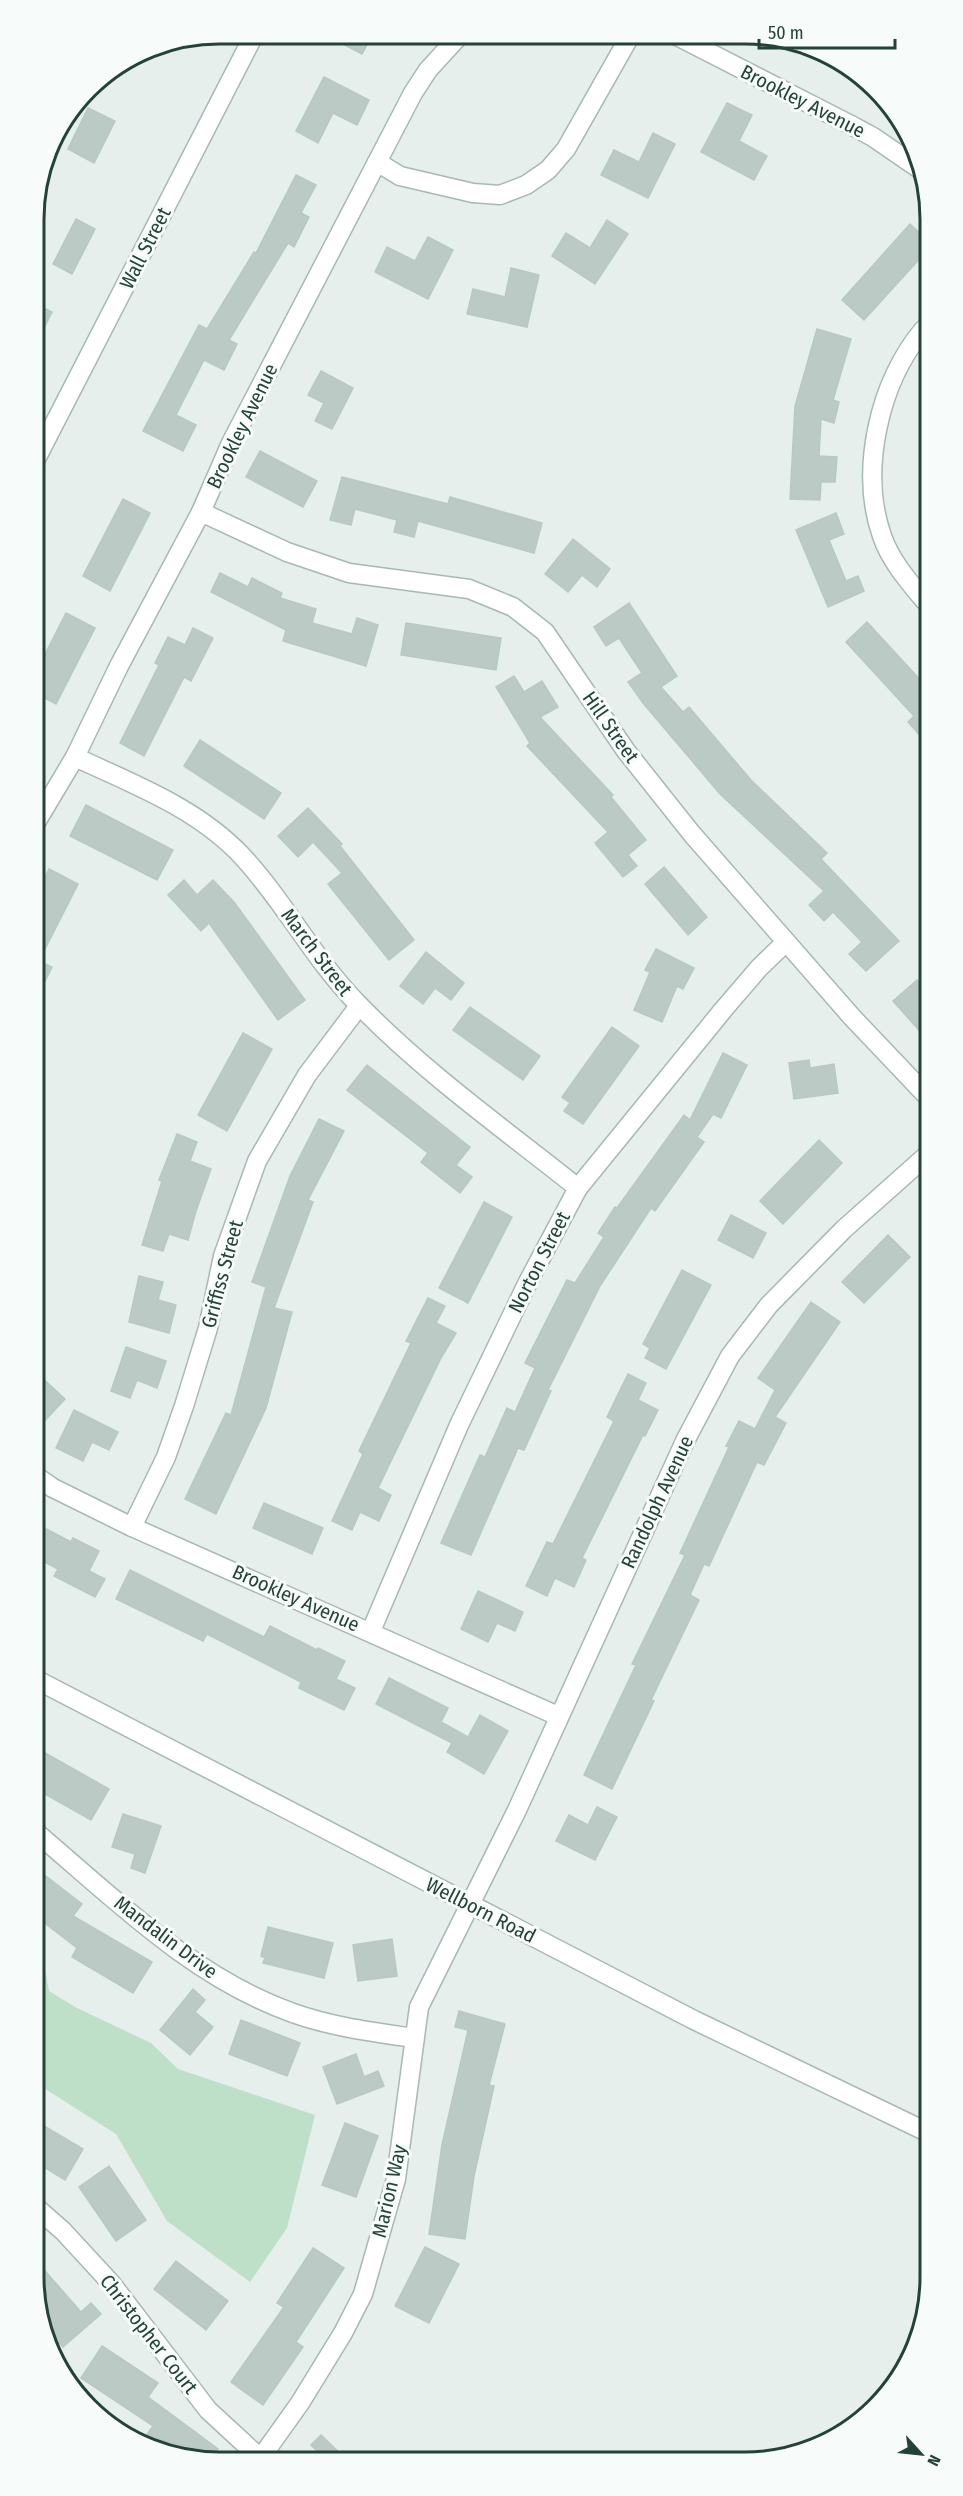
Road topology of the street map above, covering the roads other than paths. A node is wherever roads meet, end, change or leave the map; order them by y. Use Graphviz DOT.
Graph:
graph roads {
  1 [pos="249,44"];
  2 [pos="451,44"];
  3 [pos="625,44"];
  4 [pos="693,44"];
  5 [pos="377,162"];
  6 [pos="910,162"];
  7 [pos="920,334"];
  8 [pos="44,445"];
  9 [pos="201,512"];
  10 [pos="920,595"];
  11 [pos="75,757"];
  12 [pos="44,809"];
  13 [pos="786,942"];
  14 [pos="359,1006"];
  15 [pos="920,1088"];
  16 [pos="920,1163"];
  17 [pos="578,1188"];
  18 [pos="43,1481"];
  19 [pos="132,1527"];
  20 [pos="371,1631"];
  21 [pos="43,1683"];
  22 [pos="558,1716"];
  23 [pos="43,1838"];
  24 [pos="470,1905"];
  25 [pos="414,2038"];
  26 [pos="919,2128"];
  27 [pos="43,2214"];
  28 [pos="253,2452"];
  29 [pos="265,2452"];
  1 -- 8 [label="street, Wall Street"];
  2 -- 5 [label="street, Brookley Avenue"];
  3 -- 5 [label="street"];
  4 -- 6 [label="street, Brookley Avenue"];
  5 -- 9 [label="street, Brookley Avenue"];
  7 -- 10 [label="street"];
  9 -- 11 [label="street, Brookley Avenue"];
  9 -- 13 [label="street, Hill Street"];
  11 -- 12 [label="street, Brookley Avenue"];
  11 -- 14 [label="street, March Street"];
  13 -- 15 [label="street, Hill Street"];
  13 -- 17 [label="street, Norton Street"];
  14 -- 17 [label="street, March Street"];
  14 -- 19 [label="street, Griffiss Street"];
  16 -- 22 [label="street, Randolph Avenue"];
  17 -- 20 [label="street, Norton Street"];
  18 -- 19 [label="street, Brookley Avenue"];
  19 -- 20 [label="street, Brookley Avenue"];
  20 -- 22 [label="street, Brookley Avenue"];
  21 -- 24 [label="street, Wellborn Road"];
  22 -- 24 [label="street, Randolph Avenue"];
  23 -- 25 [label="street, Mandalin Drive"];
  24 -- 25 [label="street, Marion Way"];
  24 -- 26 [label="street, Wellborn Road"];
  25 -- 29 [label="street, Marion Way"];
  27 -- 28 [label="street, Christopher Court"];
}
